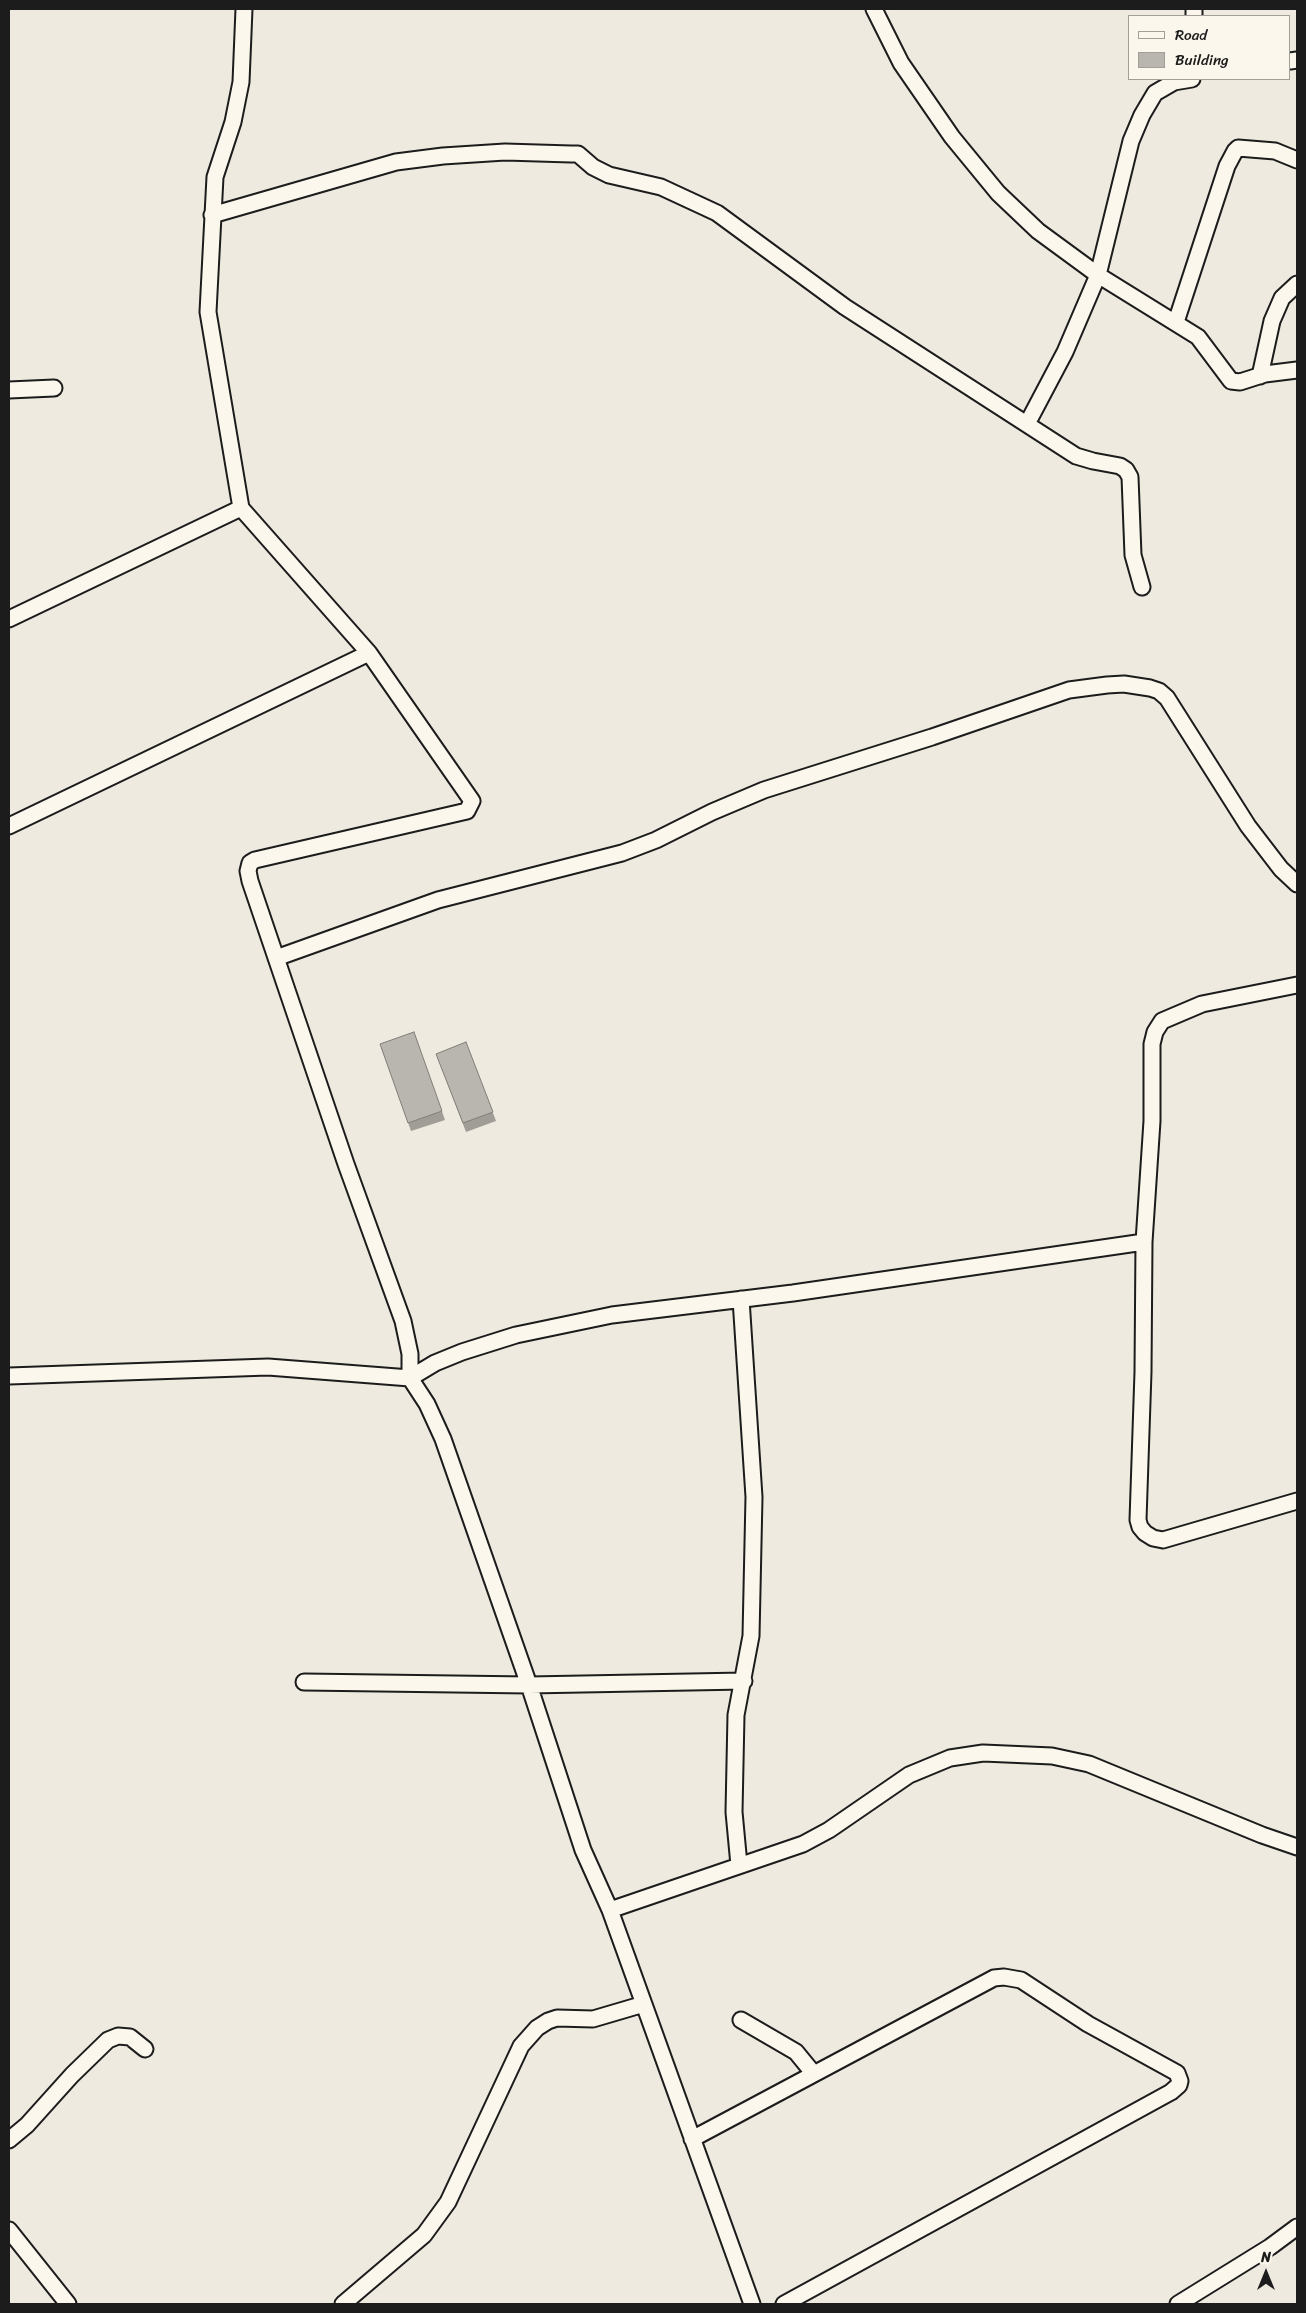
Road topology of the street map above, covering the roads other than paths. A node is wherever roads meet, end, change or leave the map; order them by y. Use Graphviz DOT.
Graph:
graph roads {
  1 [pos="244,9"];
  2 [pos="874,9"];
  3 [pos="1186,80"];
  4 [pos="1297,160"];
  5 [pos="212,214"];
  6 [pos="1098,276"];
  7 [pos="1297,284"];
  8 [pos="1176,322"];
  9 [pos="1297,370"];
  10 [pos="1260,376"];
  11 [pos="54,388"];
  12 [pos="9,390"];
  13 [pos="1027,424"];
  14 [pos="241,508"];
  15 [pos="1142,586"];
  16 [pos="9,619"];
  17 [pos="368,654"];
  18 [pos="9,826"];
  19 [pos="1297,884"];
  20 [pos="276,958"];
  21 [pos="1297,985"];
  22 [pos="1144,1242"];
  23 [pos="741,1299"];
  24 [pos="9,1376"];
  25 [pos="410,1378"];
  26 [pos="1297,1502"];
  27 [pos="744,1681"];
  28 [pos="304,1682"];
  29 [pos="529,1685"];
  30 [pos="1297,1846"];
  31 [pos="739,1865"];
  32 [pos="610,1910"];
  33 [pos="644,2004"];
  34 [pos="741,2020"];
  35 [pos="145,2049"];
  36 [pos="814,2074"];
  37 [pos="692,2139"];
  38 [pos="9,2140"];
  39 [pos="1297,2227"];
  40 [pos="9,2230"];
  41 [pos="68,2304"];
  42 [pos="343,2304"];
  43 [pos="752,2304"];
  44 [pos="784,2304"];
  45 [pos="1178,2304"];
  1 -- 5 [label="street"];
  2 -- 6 [label="street"];
  3 -- 6 [label="street"];
  4 -- 8 [label="street"];
  5 -- 13 [label="street"];
  5 -- 14 [label="street"];
  6 -- 8 [label="street"];
  6 -- 13 [label="street"];
  7 -- 10 [label="street"];
  8 -- 10 [label="street"];
  9 -- 10 [label="street"];
  11 -- 12 [label="street"];
  13 -- 15 [label="street"];
  14 -- 16 [label="street"];
  14 -- 17 [label="street"];
  17 -- 18 [label="street"];
  17 -- 20 [label="street"];
  19 -- 20 [label="street"];
  20 -- 25 [label="street"];
  21 -- 22 [label="street"];
  22 -- 23 [label="street"];
  22 -- 26 [label="street"];
  23 -- 25 [label="street"];
  23 -- 27 [label="street"];
  24 -- 25 [label="street"];
  25 -- 29 [label="street"];
  27 -- 29 [label="street"];
  27 -- 31 [label="street"];
  28 -- 29 [label="street"];
  29 -- 32 [label="street"];
  30 -- 31 [label="street"];
  31 -- 32 [label="street"];
  32 -- 33 [label="street"];
  33 -- 37 [label="street"];
  33 -- 42 [label="street"];
  34 -- 36 [label="street"];
  35 -- 38 [label="street"];
  36 -- 37 [label="street"];
  36 -- 44 [label="street"];
  37 -- 43 [label="street"];
  39 -- 45 [label="street"];
  40 -- 41 [label="street"];
}
